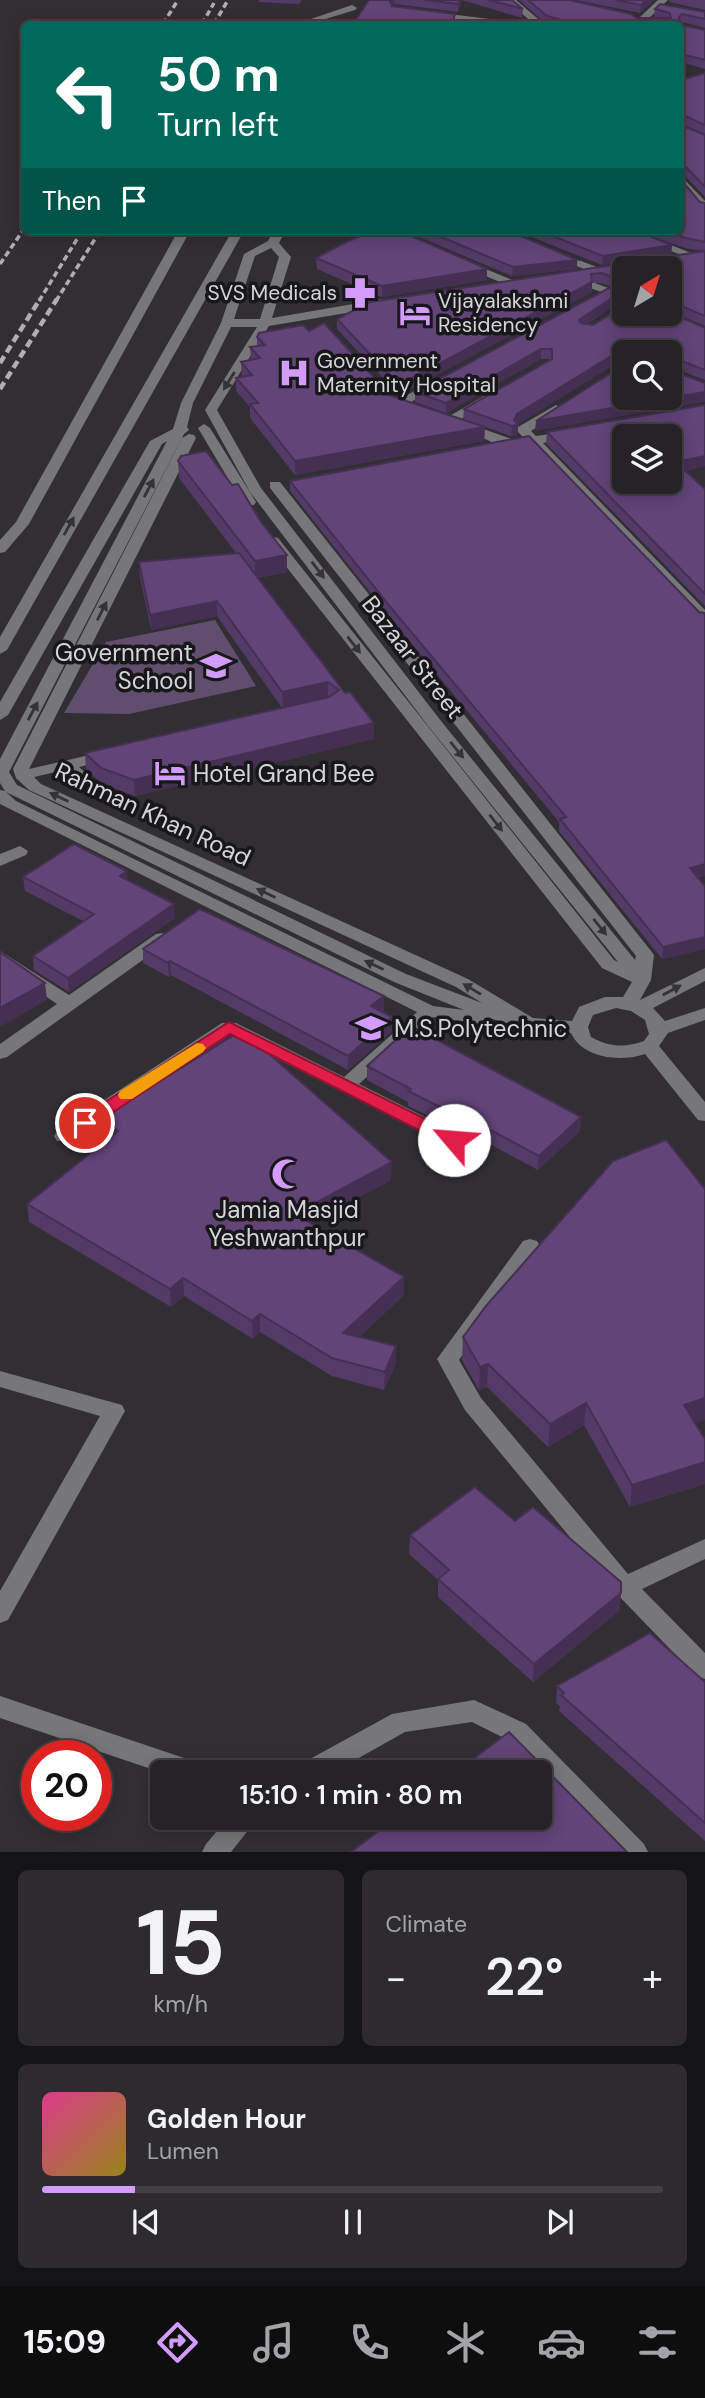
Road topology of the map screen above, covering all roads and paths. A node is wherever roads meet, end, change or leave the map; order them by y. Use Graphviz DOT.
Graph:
graph roads {
  1 [pos="511,0"];
  2 [pos="663,5"];
  3 [pos="352,7"];
  4 [pos="419,13"];
  5 [pos="643,19"];
  6 [pos="622,20"];
  7 [pos="310,21"];
  8 [pos="482,21"];
  9 [pos="536,21"];
  10 [pos="650,21"];
  11 [pos="684,183"];
  12 [pos="705,208"];
  13 [pos="182,235"];
  14 [pos="236,235"];
  15 [pos="637,235"];
  16 [pos="276,237"];
  17 [pos="228,251"];
  18 [pos="549,251"];
  19 [pos="250,254"];
  20 [pos="699,256"];
  21 [pos="285,257"];
  22 [pos="450,257"];
  23 [pos="612,269"];
  24 [pos="598,271"];
  25 [pos="483,286"];
  26 [pos="612,296"];
  27 [pos="392,302"];
  28 [pos="227,323"];
  29 [pos="265,323"];
  30 [pos="444,379"];
  31 [pos="491,396"];
  32 [pos="568,400"];
  33 [pos="398,402"];
  34 [pos="587,430"];
  35 [pos="199,431"];
  36 [pos="534,440"];
  37 [pos="513,444"];
  38 [pos="487,449"];
  39 [pos="255,489"];
  40 [pos="0,549"];
  41 [pos="705,618"];
  42 [pos="0,650"];
  43 [pos="0,715"];
  44 [pos="120,753"];
  45 [pos="26,758"];
  46 [pos="67,765"];
  47 [pos="3,767"];
  48 [pos="22,775"];
  49 [pos="93,786"];
  50 [pos="0,796"];
  51 [pos="20,852"];
  52 [pos="0,861"];
  53 [pos="178,927"];
  54 [pos="0,957"];
  55 [pos="705,974"];
  56 [pos="642,980"];
  57 [pos="69,1004"];
  58 [pos="634,1005"];
  59 [pos="429,1011"];
  60 [pos="705,1014"];
  61 [pos="529,1024"];
  62 [pos="579,1028"];
  63 [pos="654,1038"];
  64 [pos="0,1054"];
  65 [pos="345,1086"];
  66 [pos="705,1115"];
  67 [pos="64,1136"];
  68 [pos="454,1140"];
  69 [pos="530,1246"];
  70 [pos="0,1379"];
  71 [pos="705,1548"];
  72 [pos="624,1586"];
  73 [pos="0,1613"];
  74 [pos="705,1669"];
  75 [pos="0,1707"];
  76 [pos="157,1760"];
  77 [pos="332,1760"];
  78 [pos="545,1760"];
  79 [pos="552,1768"];
  80 [pos="234,1830"];
  81 [pos="215,1852"];
  82 [pos="635,1852"];
  1 -- 9 [label="street"];
  2 -- 5 [label="street"];
  3 -- 7 [label="street"];
  4 -- 8 [label="street"];
  5 -- 6 [label="street"];
  5 -- 10 [label="street"];
  11 -- 12 [label="street"];
  13 -- 40 [label="street"];
  14 -- 17 [label="street"];
  15 -- 20 [label="street"];
  16 -- 19 [label="street"];
  16 -- 21 [label="street"];
  17 -- 19 [label="street"];
  42 -- 17 [label="street, one-way"];
  18 -- 24 [label="street"];
  19 -- 21 [label="street"];
  19 -- 28 [label="street, Rahman Khan Road"];
  21 -- 29 [label="street"];
  22 -- 25 [label="street"];
  23 -- 24 [label="street"];
  24 -- 26 [label="street"];
  27 -- 29 [label="street"];
  28 -- 29 [label="street"];
  28 -- 35 [label="street, Rahman Khan Road"];
  29 -- 35 [label="street, Bazaar Street, one-way"];
  30 -- 33 [label="street"];
  31 -- 37 [label="street"];
  32 -- 36 [label="street"];
  34 -- 36 [label="street"];
  35 -- 39 [label="street, Bazaar Street"];
  35 -- 43 [label="street"];
  45 -- 35 [label="street, Rahman Khan Road, one-way"];
  47 -- 35 [label="street, Rahman Khan Road, one-way"];
  35 -- 56 [label="street, one-way"];
  36 -- 37 [label="street"];
  36 -- 41 [label="street"];
  37 -- 38 [label="street"];
  39 -- 56 [label="street, Bazaar Street, one-way"];
  39 -- 56 [label="street"];
  44 -- 46 [label="street"];
  45 -- 47 [label="street"];
  45 -- 48 [label="street, Rahman Khan Road"];
  46 -- 48 [label="street"];
  46 -- 49 [label="street"];
  61 -- 47 [label="street, one-way"];
  61 -- 48 [label="street, Rahman Khan Road, one-way"];
  50 -- 59 [label="street"];
  51 -- 52 [label="street"];
  53 -- 57 [label="street"];
  54 -- 57 [label="street"];
  58 -- 55 [label="street, one-way"];
  56 -- 58 [label="street"];
  57 -- 64 [label="street"];
  58 -- 62 [label="street"];
  58 -- 63 [label="street"];
  59 -- 61 [label="street"];
  59 -- 65 [label="street"];
  60 -- 63 [label="street"];
  61 -- 62 [label="street, Rahman Khan Road"];
  62 -- 63 [label="street"];
  63 -- 66 [label="street"];
  65 -- 67 [label="street"];
  65 -- 68 [label="street"];
  69 -- 72 [label="street"];
  70 -- 73 [label="street"];
  71 -- 72 [label="street"];
  72 -- 74 [label="street"];
  75 -- 76 [label="street"];
  77 -- 78 [label="street"];
  79 -- 82 [label="street"];
  80 -- 81 [label="street"];
}
